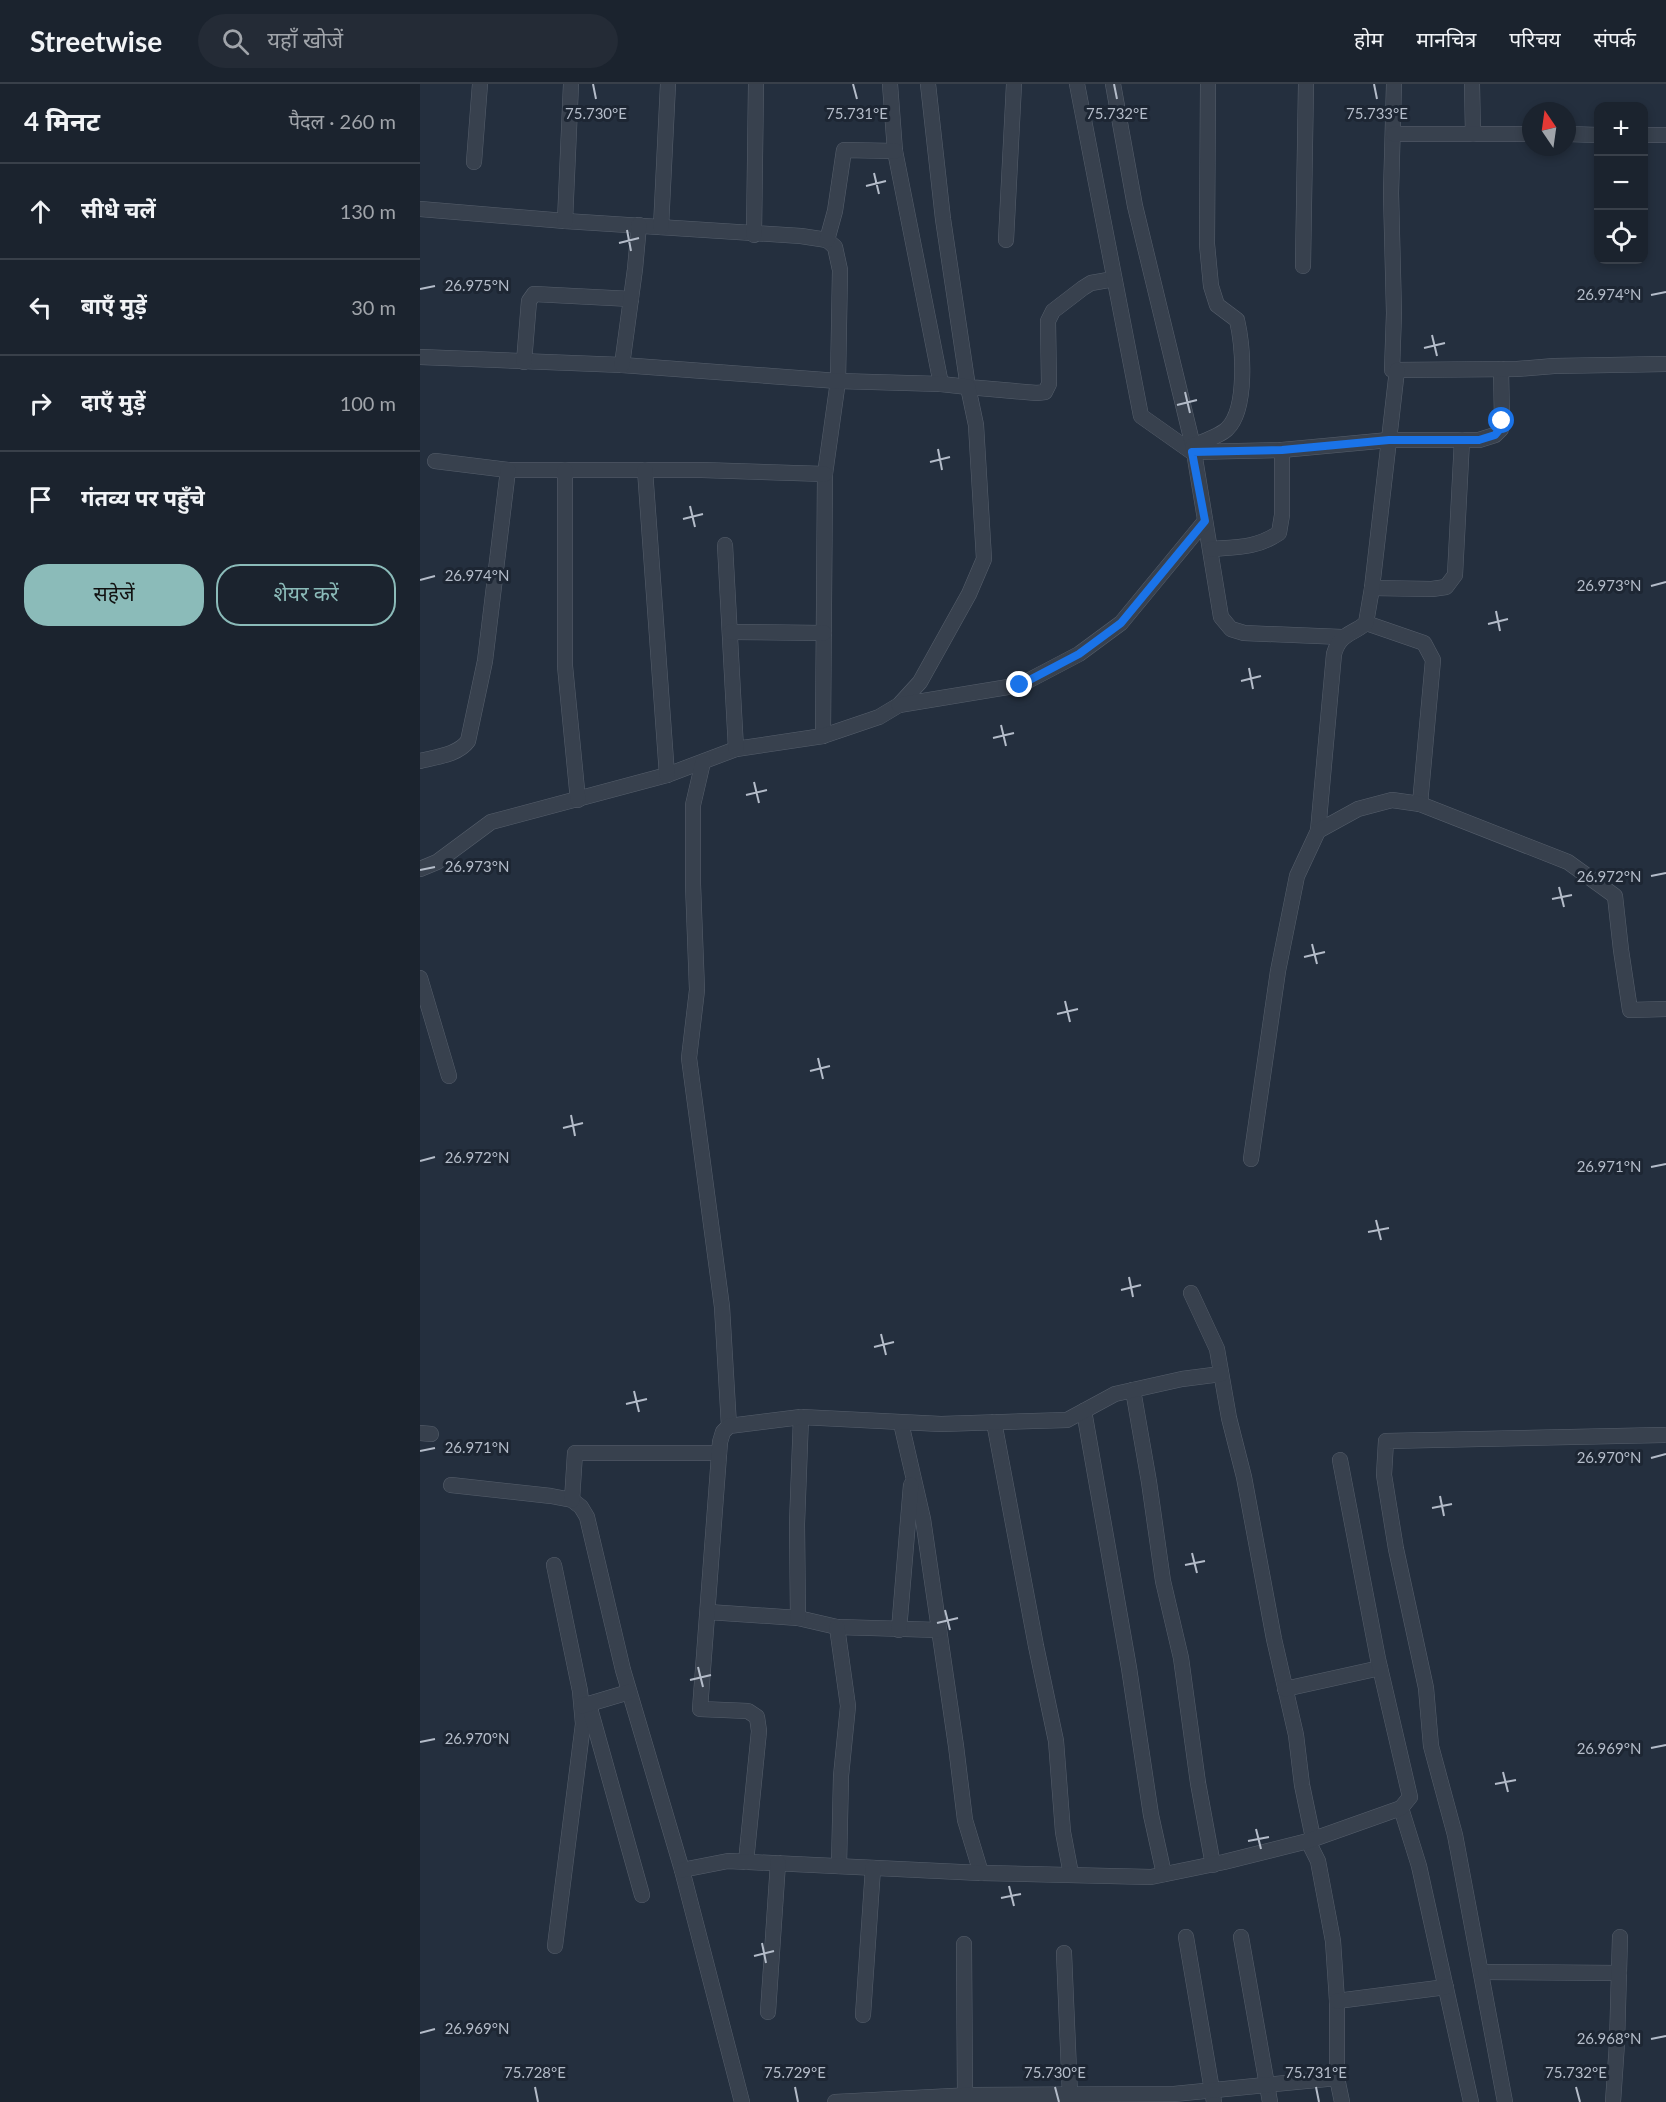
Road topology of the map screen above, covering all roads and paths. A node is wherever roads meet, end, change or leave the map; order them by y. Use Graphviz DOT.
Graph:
graph roads {
  1 [pos="480,84"];
  2 [pos="571,84"];
  3 [pos="668,84"];
  4 [pos="756,84"];
  5 [pos="890,84"];
  6 [pos="928,84"];
  7 [pos="1014,84"];
  8 [pos="1077,84"];
  9 [pos="1113,84"];
  10 [pos="1208,84"];
  11 [pos="1306,84"];
  12 [pos="1394,84"];
  13 [pos="1472,84"];
  14 [pos="1394,134"];
  15 [pos="1473,134"];
  16 [pos="1522,134"];
  17 [pos="1576,134"];
  18 [pos="1594,135"];
  19 [pos="1648,135"];
  20 [pos="1666,135"];
  21 [pos="896,151"];
  22 [pos="474,162"];
  23 [pos="420,209"];
  24 [pos="565,221"];
  25 [pos="639,225"];
  26 [pos="661,227"];
  27 [pos="754,234"];
  28 [pos="827,240"];
  29 [pos="1006,240"];
  30 [pos="1303,266"];
  31 [pos="1114,279"];
  32 [pos="631,299"];
  33 [pos="420,357"];
  34 [pos="524,362"];
  35 [pos="1666,364"];
  36 [pos="621,365"];
  37 [pos="1501,369"];
  38 [pos="1397,370"];
  39 [pos="838,381"];
  40 [pos="941,384"];
  41 [pos="968,387"];
  42 [pos="1389,440"];
  43 [pos="1461,440"];
  44 [pos="1192,449"];
  45 [pos="1282,450"];
  46 [pos="435,461"];
  47 [pos="508,470"];
  48 [pos="565,470"];
  49 [pos="645,470"];
  50 [pos="825,474"];
  51 [pos="1205,521"];
  52 [pos="725,545"];
  53 [pos="1211,549"];
  54 [pos="1372,588"];
  55 [pos="1366,623"];
  56 [pos="730,632"];
  57 [pos="824,633"];
  58 [pos="1342,637"];
  59 [pos="899,705"];
  60 [pos="823,736"];
  61 [pos="736,750"];
  62 [pos="420,761"];
  63 [pos="703,762"];
  64 [pos="667,775"];
  65 [pos="578,800"];
  66 [pos="1420,804"];
  67 [pos="1318,831"];
  68 [pos="420,869"];
  69 [pos="420,978"];
  70 [pos="1666,1009"];
  71 [pos="449,1076"];
  72 [pos="1251,1159"];
  73 [pos="1191,1293"];
  74 [pos="1221,1374"];
  75 [pos="1133,1390"];
  76 [pos="1084,1411"];
  77 [pos="801,1417"];
  78 [pos="994,1422"];
  79 [pos="901,1423"];
  80 [pos="729,1426"];
  81 [pos="1664,1435"];
  82 [pos="720,1454"];
  83 [pos="1341,1460"];
  84 [pos="912,1470"];
  85 [pos="451,1485"];
  86 [pos="572,1500"];
  87 [pos="554,1565"];
  88 [pos="708,1612"];
  89 [pos="798,1618"];
  90 [pos="837,1627"];
  91 [pos="899,1630"];
  92 [pos="939,1630"];
  93 [pos="1380,1668"];
  94 [pos="1285,1689"];
  95 [pos="629,1692"];
  96 [pos="585,1705"];
  97 [pos="1401,1808"];
  98 [pos="1310,1840"];
  99 [pos="746,1862"];
  100 [pos="778,1863"];
  101 [pos="1213,1865"];
  102 [pos="839,1866"];
  103 [pos="873,1868"];
  104 [pos="682,1870"];
  105 [pos="981,1873"];
  106 [pos="1071,1874"];
  107 [pos="1164,1874"];
  108 [pos="642,1895"];
  109 [pos="1186,1937"];
  110 [pos="1240,1937"];
  111 [pos="1620,1937"];
  112 [pos="964,1944"];
  113 [pos="555,1946"];
  114 [pos="1064,1953"];
  115 [pos="1481,1972"];
  116 [pos="1619,1973"];
  117 [pos="1446,1987"];
  118 [pos="1336,2001"];
  119 [pos="768,2012"];
  120 [pos="863,2015"];
  121 [pos="1337,2078"];
  122 [pos="1266,2085"];
  123 [pos="1070,2095"];
  124 [pos="965,2096"];
  125 [pos="1213,2096"];
  126 [pos="742,2102"];
  127 [pos="835,2102"];
  128 [pos="1270,2102"];
  129 [pos="1342,2102"];
  130 [pos="1471,2102"];
  131 [pos="1505,2102"];
  132 [pos="1613,2102"];
  1 -- 22 [label="street"];
  2 -- 24 [label="street"];
  3 -- 26 [label="street"];
  4 -- 27 [label="street"];
  5 -- 21 [label="street"];
  6 -- 41 [label="street"];
  7 -- 29 [label="street"];
  8 -- 31 [label="street"];
  9 -- 44 [label="street"];
  10 -- 44 [label="street"];
  11 -- 30 [label="street"];
  12 -- 14 [label="street"];
  13 -- 15 [label="street"];
  14 -- 15 [label="street"];
  14 -- 38 [label="street"];
  15 -- 16 [label="street"];
  17 -- 18 [label="street"];
  19 -- 20 [label="street"];
  21 -- 28 [label="street"];
  21 -- 40 [label="street"];
  23 -- 24 [label="street"];
  24 -- 25 [label="street"];
  25 -- 26 [label="street"];
  25 -- 32 [label="street"];
  26 -- 27 [label="street"];
  27 -- 28 [label="street"];
  28 -- 39 [label="street"];
  31 -- 41 [label="street"];
  31 -- 44 [label="street"];
  32 -- 34 [label="street"];
  32 -- 36 [label="street"];
  33 -- 34 [label="street"];
  34 -- 36 [label="street"];
  35 -- 37 [label="street"];
  36 -- 39 [label="street"];
  37 -- 38 [label="street"];
  37 -- 43 [label="street"];
  38 -- 42 [label="street"];
  39 -- 40 [label="street"];
  39 -- 50 [label="street"];
  40 -- 41 [label="street"];
  41 -- 59 [label="street"];
  42 -- 43 [label="street"];
  42 -- 45 [label="street"];
  42 -- 54 [label="street"];
  43 -- 54 [label="street"];
  44 -- 45 [label="street"];
  44 -- 51 [label="street"];
  45 -- 53 [label="street"];
  46 -- 47 [label="street"];
  47 -- 48 [label="street"];
  47 -- 62 [label="street"];
  48 -- 49 [label="street"];
  48 -- 65 [label="street"];
  49 -- 50 [label="street"];
  49 -- 64 [label="street"];
  50 -- 57 [label="street"];
  51 -- 53 [label="street"];
  51 -- 59 [label="street"];
  52 -- 56 [label="street"];
  53 -- 58 [label="street"];
  54 -- 55 [label="street"];
  55 -- 58 [label="street"];
  55 -- 66 [label="street"];
  56 -- 57 [label="street"];
  56 -- 61 [label="street"];
  57 -- 60 [label="street"];
  58 -- 67 [label="street"];
  59 -- 60 [label="street"];
  60 -- 61 [label="street"];
  61 -- 63 [label="street"];
  63 -- 64 [label="street"];
  63 -- 80 [label="street"];
  64 -- 65 [label="street"];
  65 -- 68 [label="street"];
  66 -- 67 [label="street"];
  66 -- 70 [label="street"];
  67 -- 72 [label="street"];
  69 -- 71 [label="street"];
  73 -- 74 [label="street"];
  74 -- 75 [label="street"];
  74 -- 94 [label="street"];
  75 -- 76 [label="street"];
  75 -- 101 [label="street"];
  76 -- 78 [label="street"];
  76 -- 107 [label="street"];
  77 -- 79 [label="street"];
  77 -- 80 [label="street"];
  77 -- 89 [label="street"];
  78 -- 79 [label="street"];
  78 -- 106 [label="street"];
  79 -- 84 [label="street"];
  80 -- 82 [label="street"];
  81 -- 115 [label="street"];
  82 -- 86 [label="street"];
  82 -- 88 [label="street"];
  83 -- 93 [label="street"];
  84 -- 91 [label="street"];
  84 -- 92 [label="street"];
  85 -- 86 [label="street"];
  86 -- 95 [label="street"];
  87 -- 96 [label="street"];
  88 -- 89 [label="street"];
  88 -- 99 [label="street"];
  89 -- 90 [label="street"];
  90 -- 91 [label="street"];
  90 -- 102 [label="street"];
  91 -- 92 [label="street"];
  92 -- 105 [label="street"];
  93 -- 94 [label="street"];
  93 -- 97 [label="street"];
  94 -- 98 [label="street"];
  95 -- 96 [label="street"];
  95 -- 104 [label="street"];
  96 -- 108 [label="street"];
  96 -- 113 [label="street"];
  97 -- 98 [label="street"];
  97 -- 117 [label="street"];
  98 -- 101 [label="street"];
  98 -- 118 [label="street"];
  99 -- 100 [label="street"];
  99 -- 104 [label="street"];
  100 -- 102 [label="street"];
  100 -- 119 [label="street"];
  101 -- 107 [label="street"];
  102 -- 103 [label="street"];
  103 -- 105 [label="street"];
  103 -- 120 [label="street"];
  104 -- 126 [label="street"];
  105 -- 106 [label="street"];
  106 -- 107 [label="street"];
  109 -- 125 [label="street"];
  110 -- 122 [label="street"];
  111 -- 116 [label="street"];
  112 -- 124 [label="street"];
  114 -- 123 [label="street"];
  115 -- 116 [label="street"];
  115 -- 131 [label="street"];
  116 -- 132 [label="street"];
  117 -- 118 [label="street"];
  117 -- 130 [label="street"];
  118 -- 121 [label="street"];
  121 -- 122 [label="street"];
  121 -- 129 [label="street"];
  122 -- 125 [label="street"];
  122 -- 128 [label="street"];
  123 -- 124 [label="street"];
  123 -- 125 [label="street"];
  124 -- 127 [label="street"];
}
